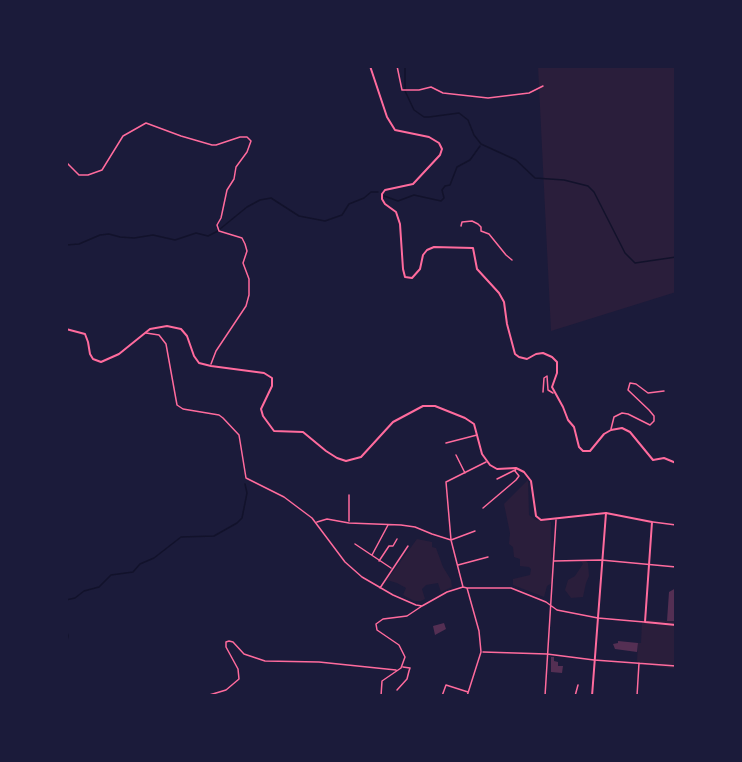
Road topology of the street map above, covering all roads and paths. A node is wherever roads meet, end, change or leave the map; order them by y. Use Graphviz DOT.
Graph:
graph roads {
  1 [pos="370,66"];
  2 [pos="398,66"];
  3 [pos="543,86"];
  4 [pos="66,162"];
  5 [pos="461,226"];
  6 [pos="512,260"];
  7 [pos="66,329"];
  8 [pos="143,333"];
  9 [pos="211,366"];
  10 [pos="543,392"];
  11 [pos="664,392"];
  12 [pos="554,393"];
  13 [pos="611,430"];
  14 [pos="477,435"];
  15 [pos="446,443"];
  16 [pos="456,455"];
  17 [pos="486,462"];
  18 [pos="676,463"];
  19 [pos="516,469"];
  20 [pos="465,473"];
  21 [pos="497,479"];
  22 [pos="349,495"];
  23 [pos="483,508"];
  24 [pos="606,513"];
  25 [pos="556,520"];
  26 [pos="317,522"];
  27 [pos="652,522"];
  28 [pos="349,523"];
  29 [pos="388,525"];
  30 [pos="676,525"];
  31 [pos="475,531"];
  32 [pos="398,539"];
  33 [pos="451,540"];
  34 [pos="355,544"];
  35 [pos="408,546"];
  36 [pos="372,555"];
  37 [pos="488,557"];
  38 [pos="602,560"];
  39 [pos="554,561"];
  40 [pos="379,562"];
  41 [pos="650,564"];
  42 [pos="458,566"];
  43 [pos="676,567"];
  44 [pos="392,569"];
  45 [pos="465,587"];
  46 [pos="379,588"];
  47 [pos="552,605"];
  48 [pos="422,606"];
  49 [pos="597,618"];
  50 [pos="645,622"];
  51 [pos="676,625"];
  52 [pos="481,652"];
  53 [pos="547,654"];
  54 [pos="594,660"];
  55 [pos="639,663"];
  56 [pos="402,666"];
  57 [pos="676,666"];
  58 [pos="396,670"];
  59 [pos="578,685"];
  60 [pos="397,690"];
  61 [pos="468,692"];
  62 [pos="206,696"];
  63 [pos="381,696"];
  64 [pos="442,696"];
  65 [pos="467,696"];
  66 [pos="545,696"];
  67 [pos="575,696"];
  68 [pos="592,696"];
  69 [pos="637,696"];
  1 -- 12 [label="street"];
  2 -- 3 [label="street"];
  4 -- 9 [label="street"];
  5 -- 6 [label="street"];
  7 -- 8 [label="street"];
  8 -- 9 [label="street"];
  8 -- 26 [label="street"];
  9 -- 14 [label="street"];
  10 -- 12 [label="street"];
  11 -- 13 [label="street"];
  12 -- 13 [label="street"];
  13 -- 18 [label="street"];
  14 -- 15 [label="street"];
  14 -- 17 [label="street"];
  16 -- 20 [label="street"];
  17 -- 19 [label="street"];
  17 -- 20 [label="street"];
  19 -- 21 [label="street"];
  19 -- 23 [label="street"];
  19 -- 25 [label="street"];
  20 -- 33 [label="street"];
  22 -- 28 [label="street"];
  24 -- 25 [label="street"];
  24 -- 27 [label="street"];
  24 -- 38 [label="street"];
  25 -- 39 [label="street"];
  26 -- 28 [label="street"];
  26 -- 46 [label="street"];
  27 -- 30 [label="street"];
  27 -- 41 [label="street"];
  28 -- 29 [label="street"];
  29 -- 33 [label="street"];
  29 -- 36 [label="street"];
  31 -- 33 [label="street"];
  32 -- 40 [label="street"];
  33 -- 42 [label="street"];
  34 -- 36 [label="street"];
  35 -- 44 [label="street"];
  36 -- 40 [label="street"];
  37 -- 42 [label="street"];
  38 -- 39 [label="street"];
  38 -- 41 [label="street"];
  38 -- 49 [label="street"];
  39 -- 47 [label="street"];
  40 -- 44 [label="street"];
  41 -- 43 [label="street"];
  41 -- 50 [label="street"];
  42 -- 45 [label="street"];
  44 -- 46 [label="street"];
  45 -- 47 [label="street"];
  45 -- 48 [label="street"];
  45 -- 52 [label="street"];
  46 -- 48 [label="street"];
  47 -- 49 [label="street"];
  47 -- 53 [label="street"];
  48 -- 56 [label="street"];
  49 -- 50 [label="street"];
  49 -- 54 [label="street"];
  50 -- 51 [label="street"];
  52 -- 53 [label="street"];
  52 -- 61 [label="street"];
  53 -- 54 [label="street"];
  53 -- 66 [label="street"];
  54 -- 55 [label="street"];
  54 -- 68 [label="street"];
  55 -- 57 [label="street"];
  55 -- 69 [label="street"];
  56 -- 58 [label="street"];
  56 -- 60 [label="street"];
  58 -- 62 [label="street"];
  58 -- 63 [label="street"];
  59 -- 67 [label="street"];
  61 -- 64 [label="street"];
  61 -- 65 [label="street"];
}
